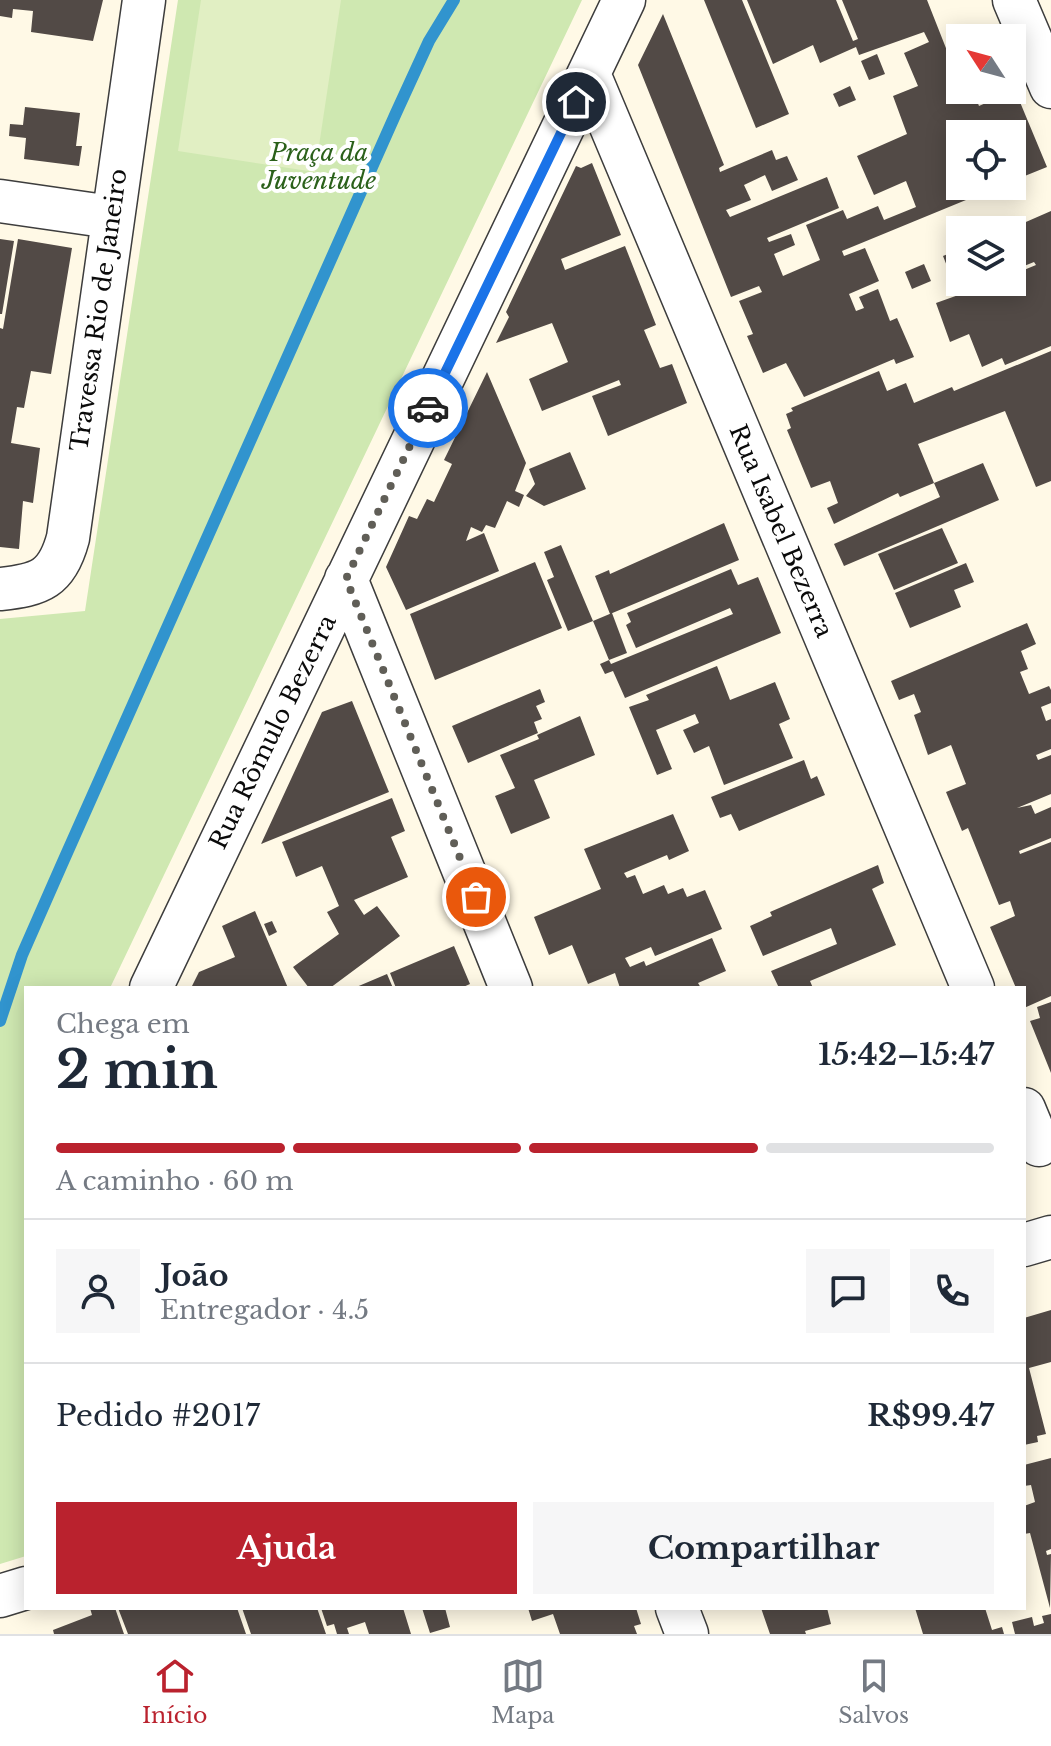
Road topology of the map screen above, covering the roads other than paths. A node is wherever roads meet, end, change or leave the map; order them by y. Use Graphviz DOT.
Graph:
graph roads {
  1 [pos="144,0"];
  2 [pos="624,0"];
  3 [pos="1014,0"];
  4 [pos="589,74"];
  5 [pos="1051,87"];
  6 [pos="0,201"];
  7 [pos="111,217"];
  8 [pos="346,579"];
  9 [pos="5,588"];
  10 [pos="152,986"];
  11 [pos="510,986"];
  12 [pos="972,986"];
  13 [pos="1051,1237"];
  14 [pos="1026,1244"];
  15 [pos="24,1589"];
  16 [pos="0,1596"];
  17 [pos="678,1610"];
  18 [pos="687,1634"];
  1 -- 7 [label="street, Travessa Rio de Janeiro"];
  2 -- 4 [label="street, Rua Rômulo Bezerra"];
  3 -- 5 [label="street"];
  4 -- 8 [label="street, Rua Rômulo Bezerra"];
  4 -- 12 [label="street, Rua Isabel Bezerra"];
  6 -- 7 [label="street"];
  7 -- 9 [label="street, Travessa Rio de Janeiro"];
  8 -- 10 [label="street, Rua Rômulo Bezerra"];
  8 -- 11 [label="street"];
  13 -- 14 [label="street"];
  15 -- 16 [label="street"];
  17 -- 18 [label="street"];
}
